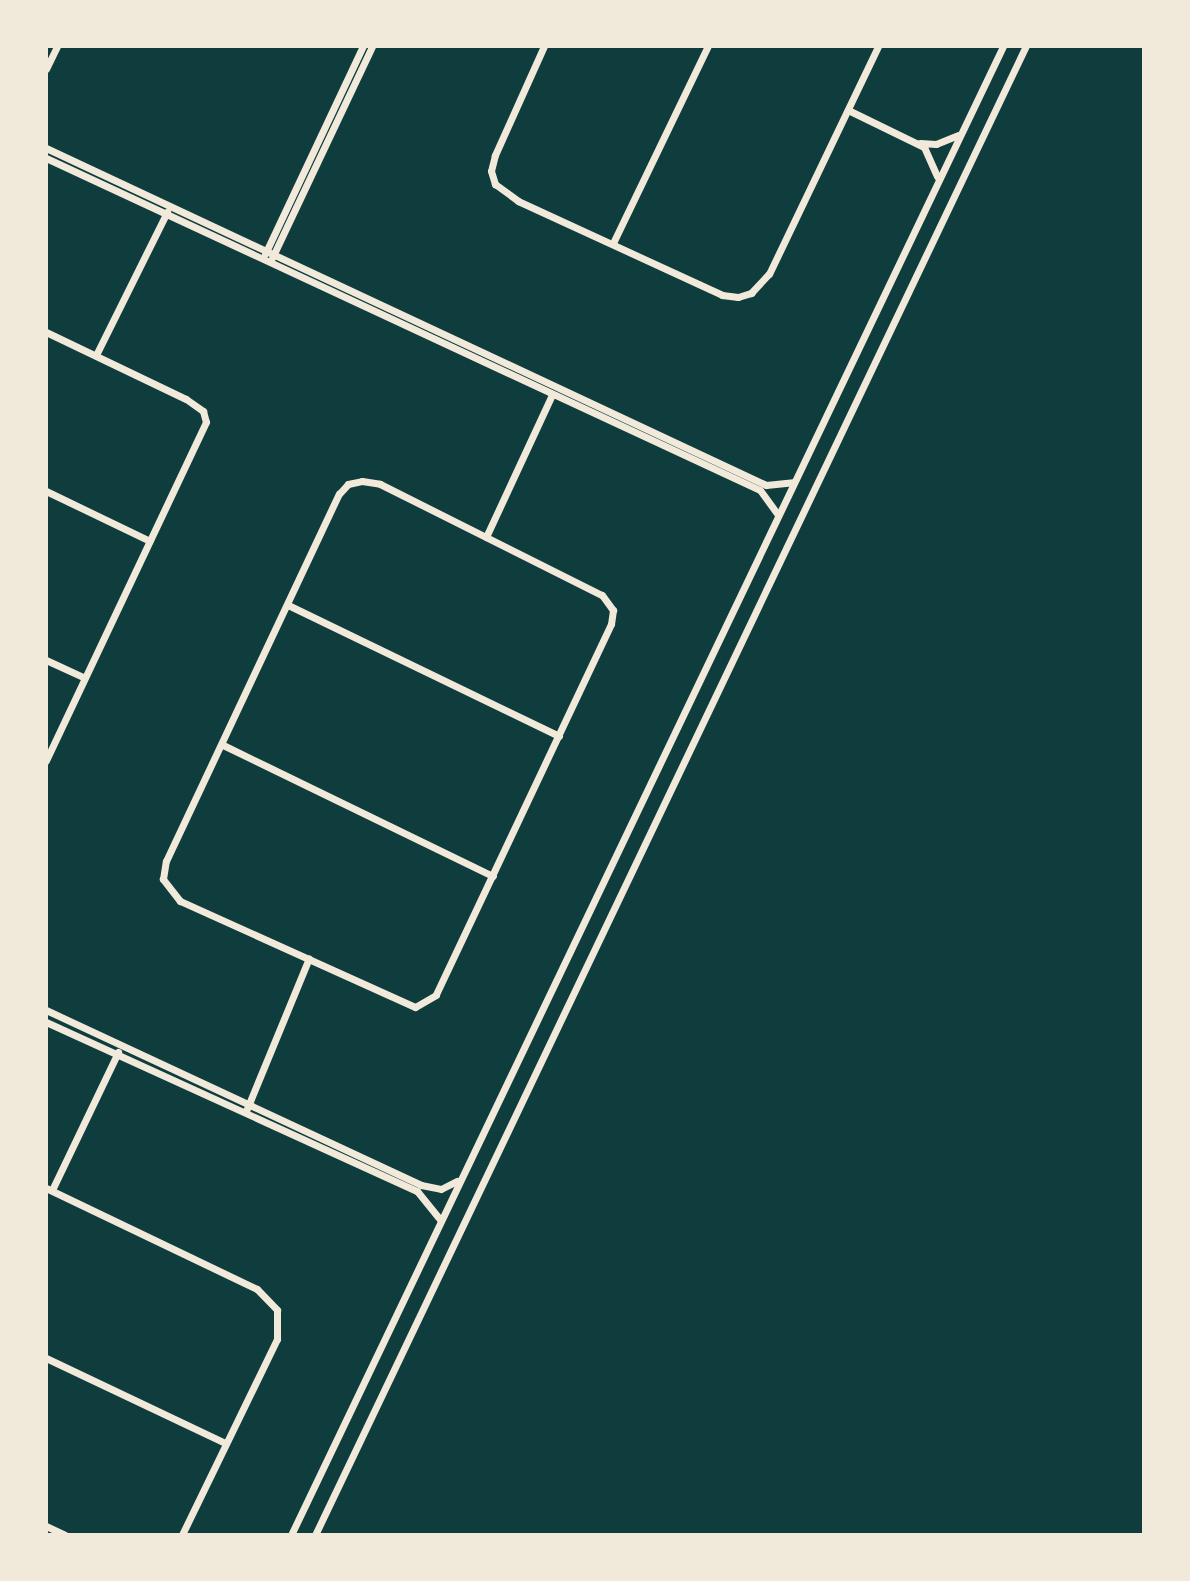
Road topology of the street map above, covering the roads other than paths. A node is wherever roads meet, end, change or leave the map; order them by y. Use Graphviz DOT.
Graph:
graph roads {
  1 [pos="57,46"];
  2 [pos="363,46"];
  3 [pos="372,46"];
  4 [pos="544,46"];
  5 [pos="708,46"];
  6 [pos="878,46"];
  7 [pos="1003,46"];
  8 [pos="1026,46"];
  9 [pos="46,69"];
  10 [pos="848,110"];
  11 [pos="960,133"];
  12 [pos="918,143"];
  13 [pos="46,148"];
  14 [pos="46,158"];
  15 [pos="938,180"];
  16 [pos="168,210"];
  17 [pos="613,243"];
  18 [pos="267,258"];
  19 [pos="46,332"];
  20 [pos="96,355"];
  21 [pos="553,393"];
  22 [pos="793,482"];
  23 [pos="46,491"];
  24 [pos="777,513"];
  25 [pos="486,537"];
  26 [pos="150,541"];
  27 [pos="288,605"];
  28 [pos="46,660"];
  29 [pos="83,677"];
  30 [pos="559,736"];
  31 [pos="223,745"];
  32 [pos="46,761"];
  33 [pos="493,876"];
  34 [pos="309,958"];
  35 [pos="46,1010"];
  36 [pos="46,1022"];
  37 [pos="121,1046"];
  38 [pos="117,1055"];
  39 [pos="248,1107"];
  40 [pos="244,1116"];
  41 [pos="458,1180"];
  42 [pos="49,1189"];
  43 [pos="440,1219"];
  44 [pos="46,1358"];
  45 [pos="225,1443"];
  46 [pos="46,1526"];
  47 [pos="65,1535"];
  48 [pos="182,1535"];
  49 [pos="291,1535"];
  50 [pos="315,1535"];
  1 -- 9 [label="street"];
  2 -- 18 [label="street"];
  3 -- 18 [label="street"];
  4 -- 17 [label="street"];
  5 -- 17 [label="street"];
  6 -- 10 [label="street"];
  7 -- 11 [label="street"];
  8 -- 50 [label="street"];
  10 -- 12 [label="street"];
  10 -- 17 [label="street"];
  11 -- 12 [label="street"];
  11 -- 15 [label="street"];
  12 -- 15 [label="street"];
  13 -- 16 [label="street"];
  14 -- 16 [label="street"];
  15 -- 22 [label="street"];
  16 -- 18 [label="street"];
  16 -- 20 [label="street"];
  18 -- 21 [label="street"];
  19 -- 20 [label="street"];
  20 -- 26 [label="street"];
  21 -- 22 [label="street"];
  21 -- 24 [label="street"];
  21 -- 25 [label="street"];
  22 -- 24 [label="street"];
  23 -- 26 [label="street"];
  24 -- 41 [label="street"];
  25 -- 27 [label="street"];
  25 -- 30 [label="street"];
  26 -- 29 [label="street"];
  27 -- 30 [label="street"];
  27 -- 31 [label="street"];
  28 -- 29 [label="street"];
  29 -- 32 [label="street"];
  30 -- 33 [label="street"];
  31 -- 33 [label="street"];
  31 -- 34 [label="street"];
  33 -- 34 [label="street"];
  34 -- 39 [label="street"];
  35 -- 37 [label="street"];
  36 -- 38 [label="street"];
  37 -- 38 [label="street"];
  37 -- 39 [label="street"];
  38 -- 40 [label="street"];
  38 -- 42 [label="street"];
  39 -- 40 [label="street"];
  39 -- 41 [label="street"];
  40 -- 43 [label="street"];
  41 -- 43 [label="street"];
  42 -- 45 [label="street"];
  43 -- 49 [label="street"];
  44 -- 45 [label="street"];
  45 -- 48 [label="street"];
  46 -- 47 [label="street"];
}
